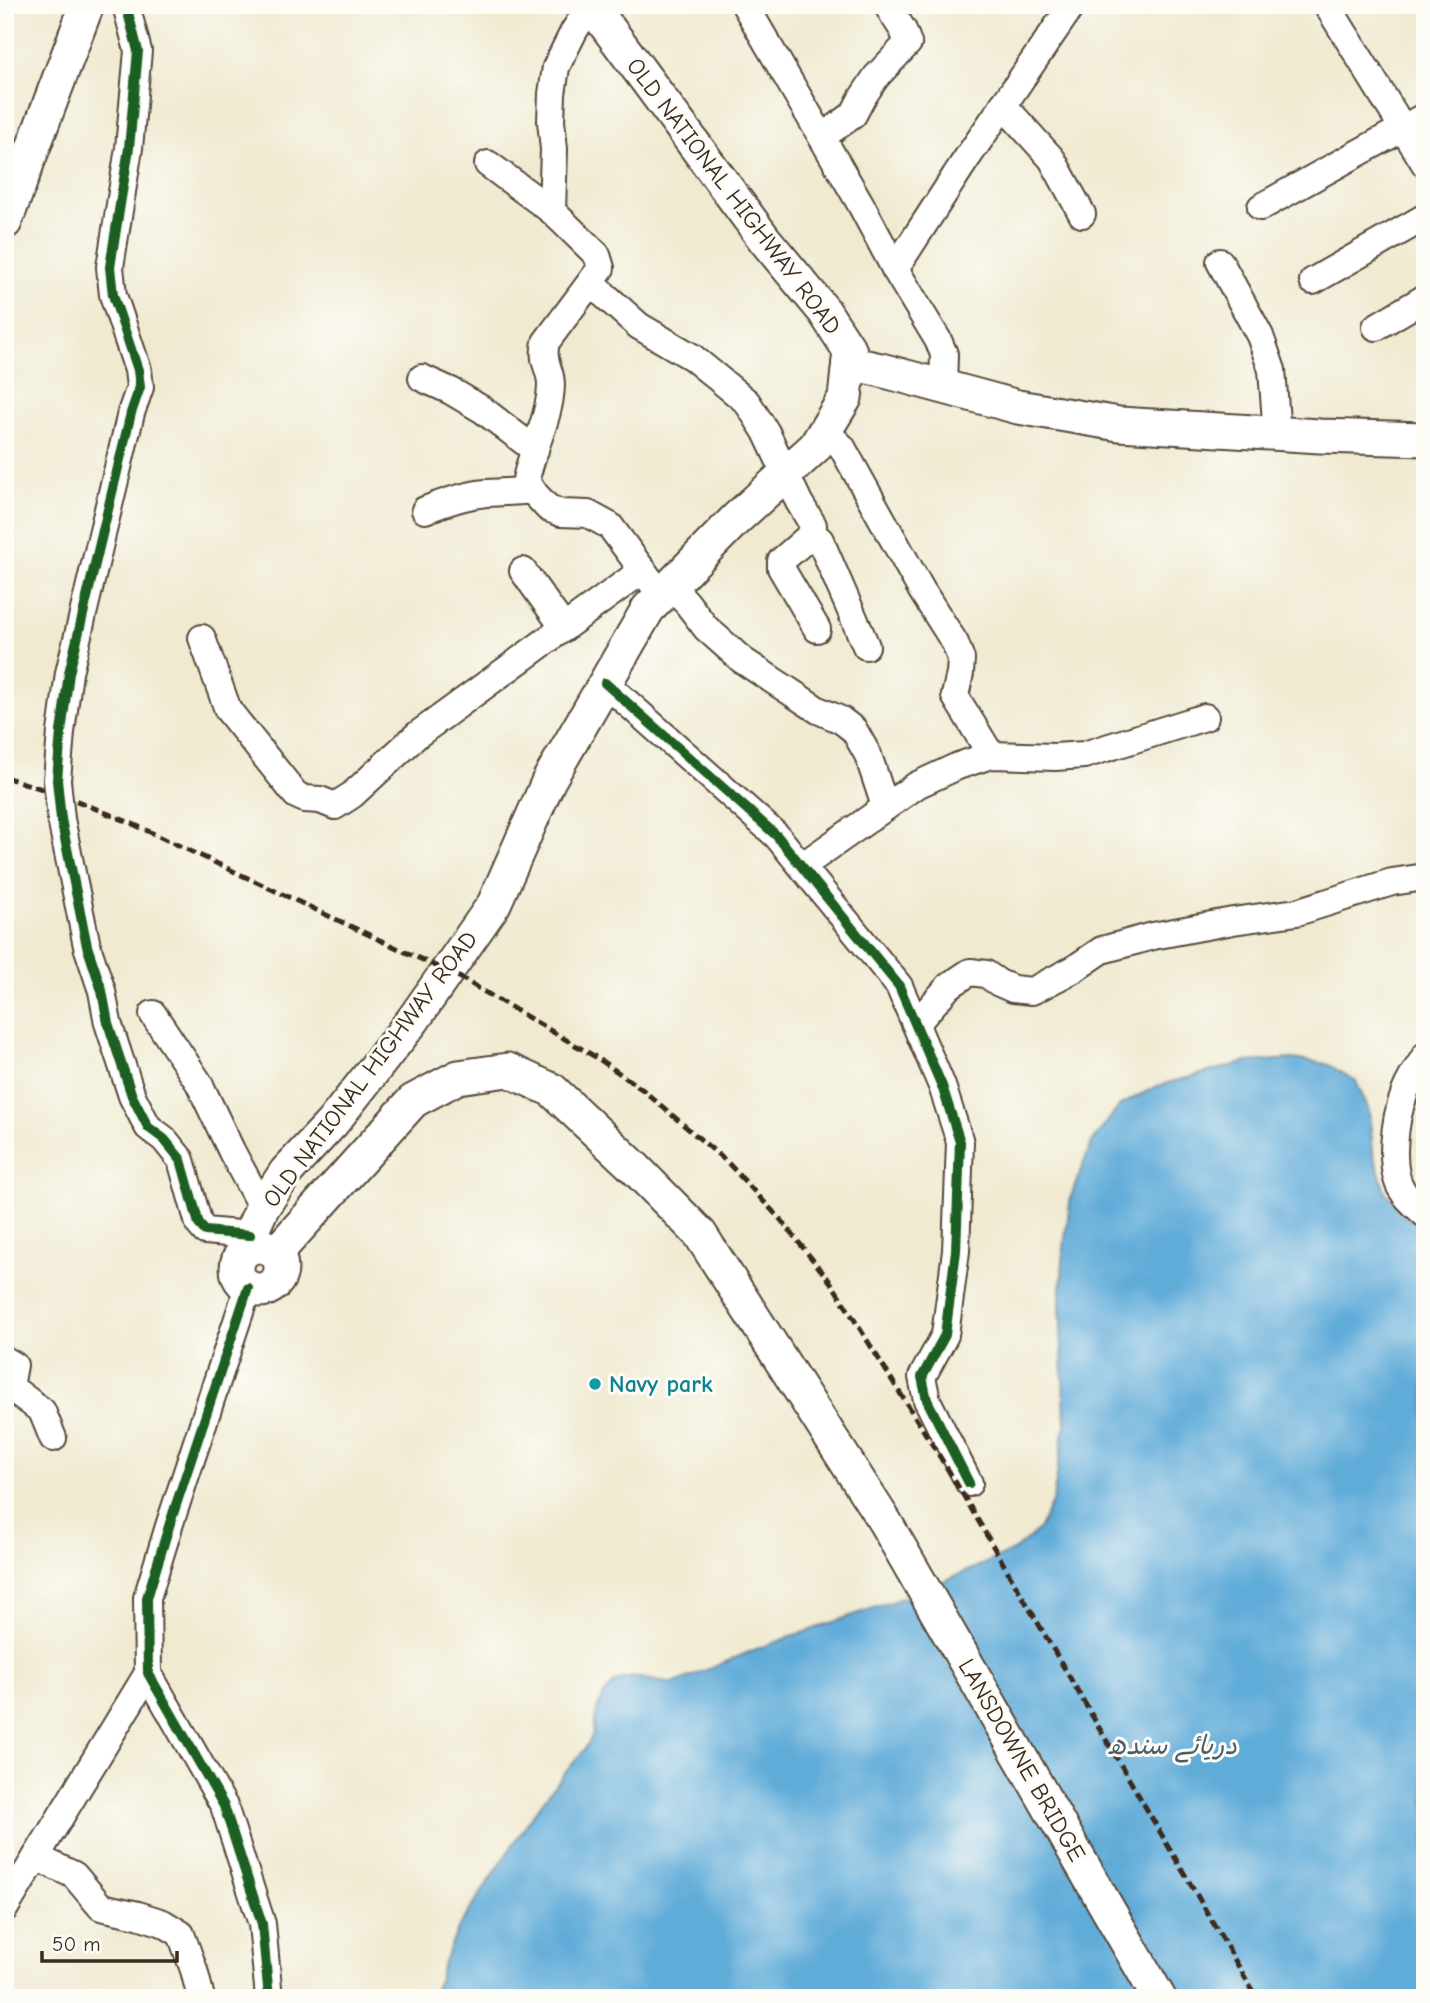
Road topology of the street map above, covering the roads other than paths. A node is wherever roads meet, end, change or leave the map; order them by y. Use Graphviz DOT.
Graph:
graph roads {
  1 [pos="71,5"];
  2 [pos="87,5"];
  3 [pos="126,5"];
  4 [pos="591,5"];
  5 [pos="745,5"];
  6 [pos="887,5"];
  7 [pos="1072,5"];
  8 [pos="1327,5"];
  9 [pos="1342,5"];
  10 [pos="1003,106"];
  11 [pos="1416,127"];
  12 [pos="821,137"];
  13 [pos="488,164"];
  14 [pos="1425,164"];
  15 [pos="5,183"];
  16 [pos="1261,207"];
  17 [pos="552,211"];
  18 [pos="1082,214"];
  19 [pos="1425,218"];
  20 [pos="5,222"];
  21 [pos="1220,262"];
  22 [pos="895,269"];
  23 [pos="1313,281"];
  24 [pos="591,283"];
  25 [pos="1425,298"];
  26 [pos="1376,327"];
  27 [pos="849,363"];
  28 [pos="422,378"];
  29 [pos="943,387"];
  30 [pos="825,431"];
  31 [pos="1277,434"];
  32 [pos="1425,439"];
  33 [pos="534,450"];
  34 [pos="787,473"];
  35 [pos="532,490"];
  36 [pos="425,510"];
  37 [pos="812,534"];
  38 [pos="523,571"];
  39 [pos="658,584"];
  40 [pos="564,628"];
  41 [pos="817,628"];
  42 [pos="202,638"];
  43 [pos="866,646"];
  44 [pos="605,683"];
  45 [pos="1205,718"];
  46 [pos="991,755"];
  47 [pos="885,806"];
  48 [pos="802,866"];
  49 [pos="1425,877"];
  50 [pos="153,1014"];
  51 [pos="916,1024"];
  52 [pos="1425,1056"];
  53 [pos="1425,1214"];
  54 [pos="260,1236"];
  55 [pos="248,1288"];
  56 [pos="5,1360"];
  57 [pos="53,1438"];
  58 [pos="969,1483"];
  59 [pos="148,1673"];
  60 [pos="36,1857"];
  61 [pos="8,1899"];
  62 [pos="201,1998"];
  63 [pos="269,1998"];
  64 [pos="1159,1998"];
  1 -- 15 [label="main road"];
  2 -- 20 [label="main road"];
  3 -- 54 [label="street, bridge"];
  4 -- 17 [label="street"];
  4 -- 27 [label="main road, OLD NATIONAL HIGHWAY ROAD"];
  5 -- 12 [label="street"];
  6 -- 12 [label="street"];
  7 -- 10 [label="street"];
  8 -- 11 [label="street"];
  9 -- 11 [label="street"];
  10 -- 18 [label="street"];
  10 -- 22 [label="street"];
  11 -- 14 [label="street"];
  11 -- 16 [label="street"];
  12 -- 22 [label="street"];
  13 -- 17 [label="street"];
  17 -- 24 [label="street"];
  19 -- 23 [label="street"];
  21 -- 31 [label="street"];
  22 -- 29 [label="street"];
  24 -- 33 [label="street"];
  24 -- 34 [label="street"];
  25 -- 26 [label="street"];
  27 -- 29 [label="main road"];
  27 -- 30 [label="main road, OLD NATIONAL HIGHWAY ROAD"];
  28 -- 33 [label="street"];
  29 -- 31 [label="main road"];
  30 -- 34 [label="main road, OLD NATIONAL HIGHWAY ROAD"];
  30 -- 46 [label="street"];
  31 -- 32 [label="main road"];
  33 -- 35 [label="street"];
  34 -- 37 [label="street"];
  34 -- 39 [label="main road, OLD NATIONAL HIGHWAY ROAD"];
  35 -- 36 [label="street"];
  35 -- 39 [label="street"];
  37 -- 41 [label="street"];
  37 -- 43 [label="street"];
  38 -- 40 [label="street"];
  39 -- 40 [label="street"];
  39 -- 44 [label="main road, OLD NATIONAL HIGHWAY ROAD"];
  39 -- 47 [label="street"];
  40 -- 42 [label="street"];
  44 -- 48 [label="street"];
  44 -- 54 [label="main road, OLD NATIONAL HIGHWAY ROAD"];
  45 -- 46 [label="street"];
  46 -- 47 [label="street"];
  47 -- 48 [label="street"];
  48 -- 51 [label="street"];
  49 -- 51 [label="street"];
  50 -- 54 [label="street"];
  51 -- 58 [label="street"];
  52 -- 53 [label="street"];
  54 -- 55 [label="main road"];
  54 -- 64 [label="main road, LANSDOWNE BRIDGE"];
  55 -- 59 [label="street"];
  56 -- 57 [label="street"];
  59 -- 60 [label="street"];
  59 -- 63 [label="street"];
  60 -- 61 [label="street"];
  60 -- 62 [label="street"];
}
